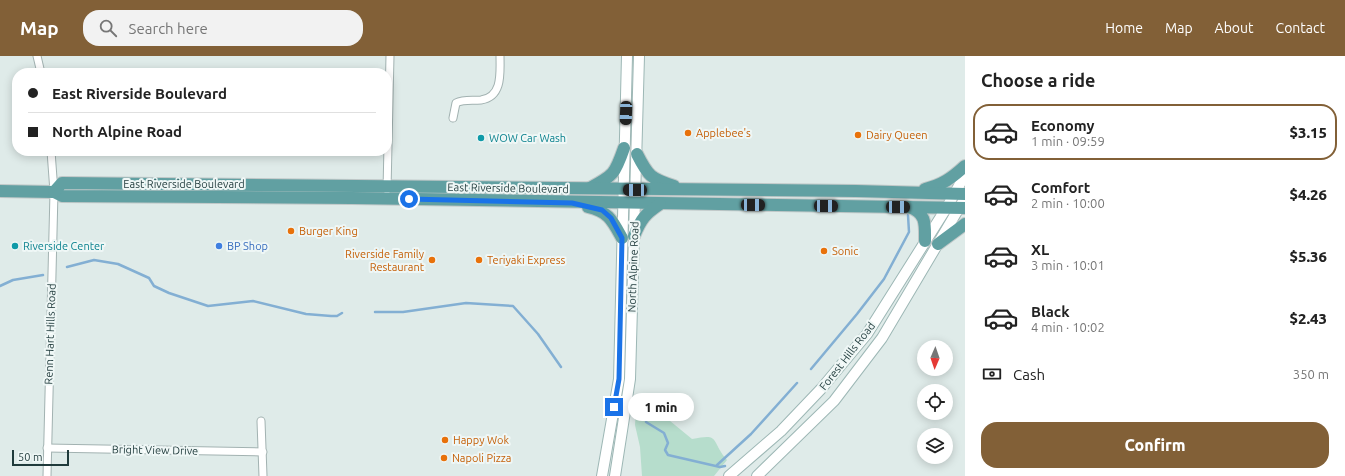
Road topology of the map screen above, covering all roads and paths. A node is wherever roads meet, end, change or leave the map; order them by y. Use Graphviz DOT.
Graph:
graph roads {
  1 [pos="37,56"];
  2 [pos="390,56"];
  3 [pos="500,56"];
  4 [pos="627,56"];
  5 [pos="639,56"];
  6 [pos="40,68"];
  7 [pos="390,68"];
  8 [pos="627,75"];
  9 [pos="638,75"];
  10 [pos="453,118"];
  11 [pos="624,148"];
  12 [pos="637,154"];
  13 [pos="51,156"];
  14 [pos="388,156"];
  15 [pos="965,166"];
  16 [pos="965,175"];
  17 [pos="387,186"];
  18 [pos="589,189"];
  19 [pos="629,190"];
  20 [pos="687,190"];
  21 [pos="0,191"];
  22 [pos="54,192"];
  23 [pos="895,192"];
  24 [pos="386,198"];
  25 [pos="959,201"];
  26 [pos="572,203"];
  27 [pos="629,204"];
  28 [pos="660,204"];
  29 [pos="898,207"];
  30 [pos="965,224"];
  31 [pos="628,237"];
  32 [pos="925,241"];
  33 [pos="938,244"];
  34 [pos="261,421"];
  35 [pos="47,448"];
  36 [pos="263,452"];
  37 [pos="47,476"];
  38 [pos="263,476"];
  39 [pos="602,476"];
  40 [pos="615,476"];
  41 [pos="729,476"];
  42 [pos="757,476"];
  1 -- 6 [label="street"];
  2 -- 7 [label="street"];
  3 -- 10 [label="street"];
  4 -- 8 [label="main road, North Alpine Road"];
  5 -- 9 [label="main road, North Alpine Road"];
  8 -- 9 [label="main road"];
  8 -- 11 [label="main road, North Alpine Road"];
  9 -- 12 [label="main road, North Alpine Road"];
  11 -- 18 [label="main road"];
  11 -- 19 [label="main road, North Alpine Road"];
  12 -- 19 [label="main road, North Alpine Road"];
  12 -- 20 [label="main road"];
  13 -- 22 [label="street, Renn Hart Hills Road"];
  14 -- 17 [label="street"];
  15 -- 23 [label="main road"];
  16 -- 25 [label="main road, Forest Hills Road"];
  17 -- 18 [label="main road, East Riverside Boulevard"];
  17 -- 22 [label="main road, East Riverside Boulevard"];
  17 -- 24 [label="street"];
  18 -- 19 [label="main road, East Riverside Boulevard"];
  19 -- 20 [label="main road, East Riverside Boulevard"];
  19 -- 27 [label="main road, North Alpine Road"];
  20 -- 23 [label="main road, East Riverside Boulevard"];
  21 -- 22 [label="main road, East Riverside Boulevard"];
  22 -- 24 [label="main road, East Riverside Boulevard"];
  22 -- 35 [label="street, Renn Hart Hills Road"];
  23 -- 25 [label="main road, East Riverside Boulevard"];
  24 -- 26 [label="main road, East Riverside Boulevard"];
  25 -- 29 [label="main road, East Riverside Boulevard"];
  25 -- 32 [label="main road, Forest Hills Road"];
  25 -- 33 [label="main road, Forest Hills Road"];
  26 -- 27 [label="main road, East Riverside Boulevard"];
  26 -- 31 [label="main road"];
  27 -- 28 [label="main road, East Riverside Boulevard"];
  27 -- 31 [label="main road, North Alpine Road"];
  28 -- 29 [label="main road, East Riverside Boulevard"];
  28 -- 31 [label="main road"];
  29 -- 32 [label="main road"];
  30 -- 33 [label="main road"];
  31 -- 39 [label="main road, North Alpine Road"];
  31 -- 40 [label="main road, North Alpine Road"];
  32 -- 41 [label="main road, Forest Hills Road"];
  33 -- 42 [label="main road, Forest Hills Road"];
  34 -- 36 [label="street"];
  35 -- 36 [label="street, Bright View Drive"];
  35 -- 37 [label="street, Renn Hart Hills Road"];
  36 -- 38 [label="street"];
}
